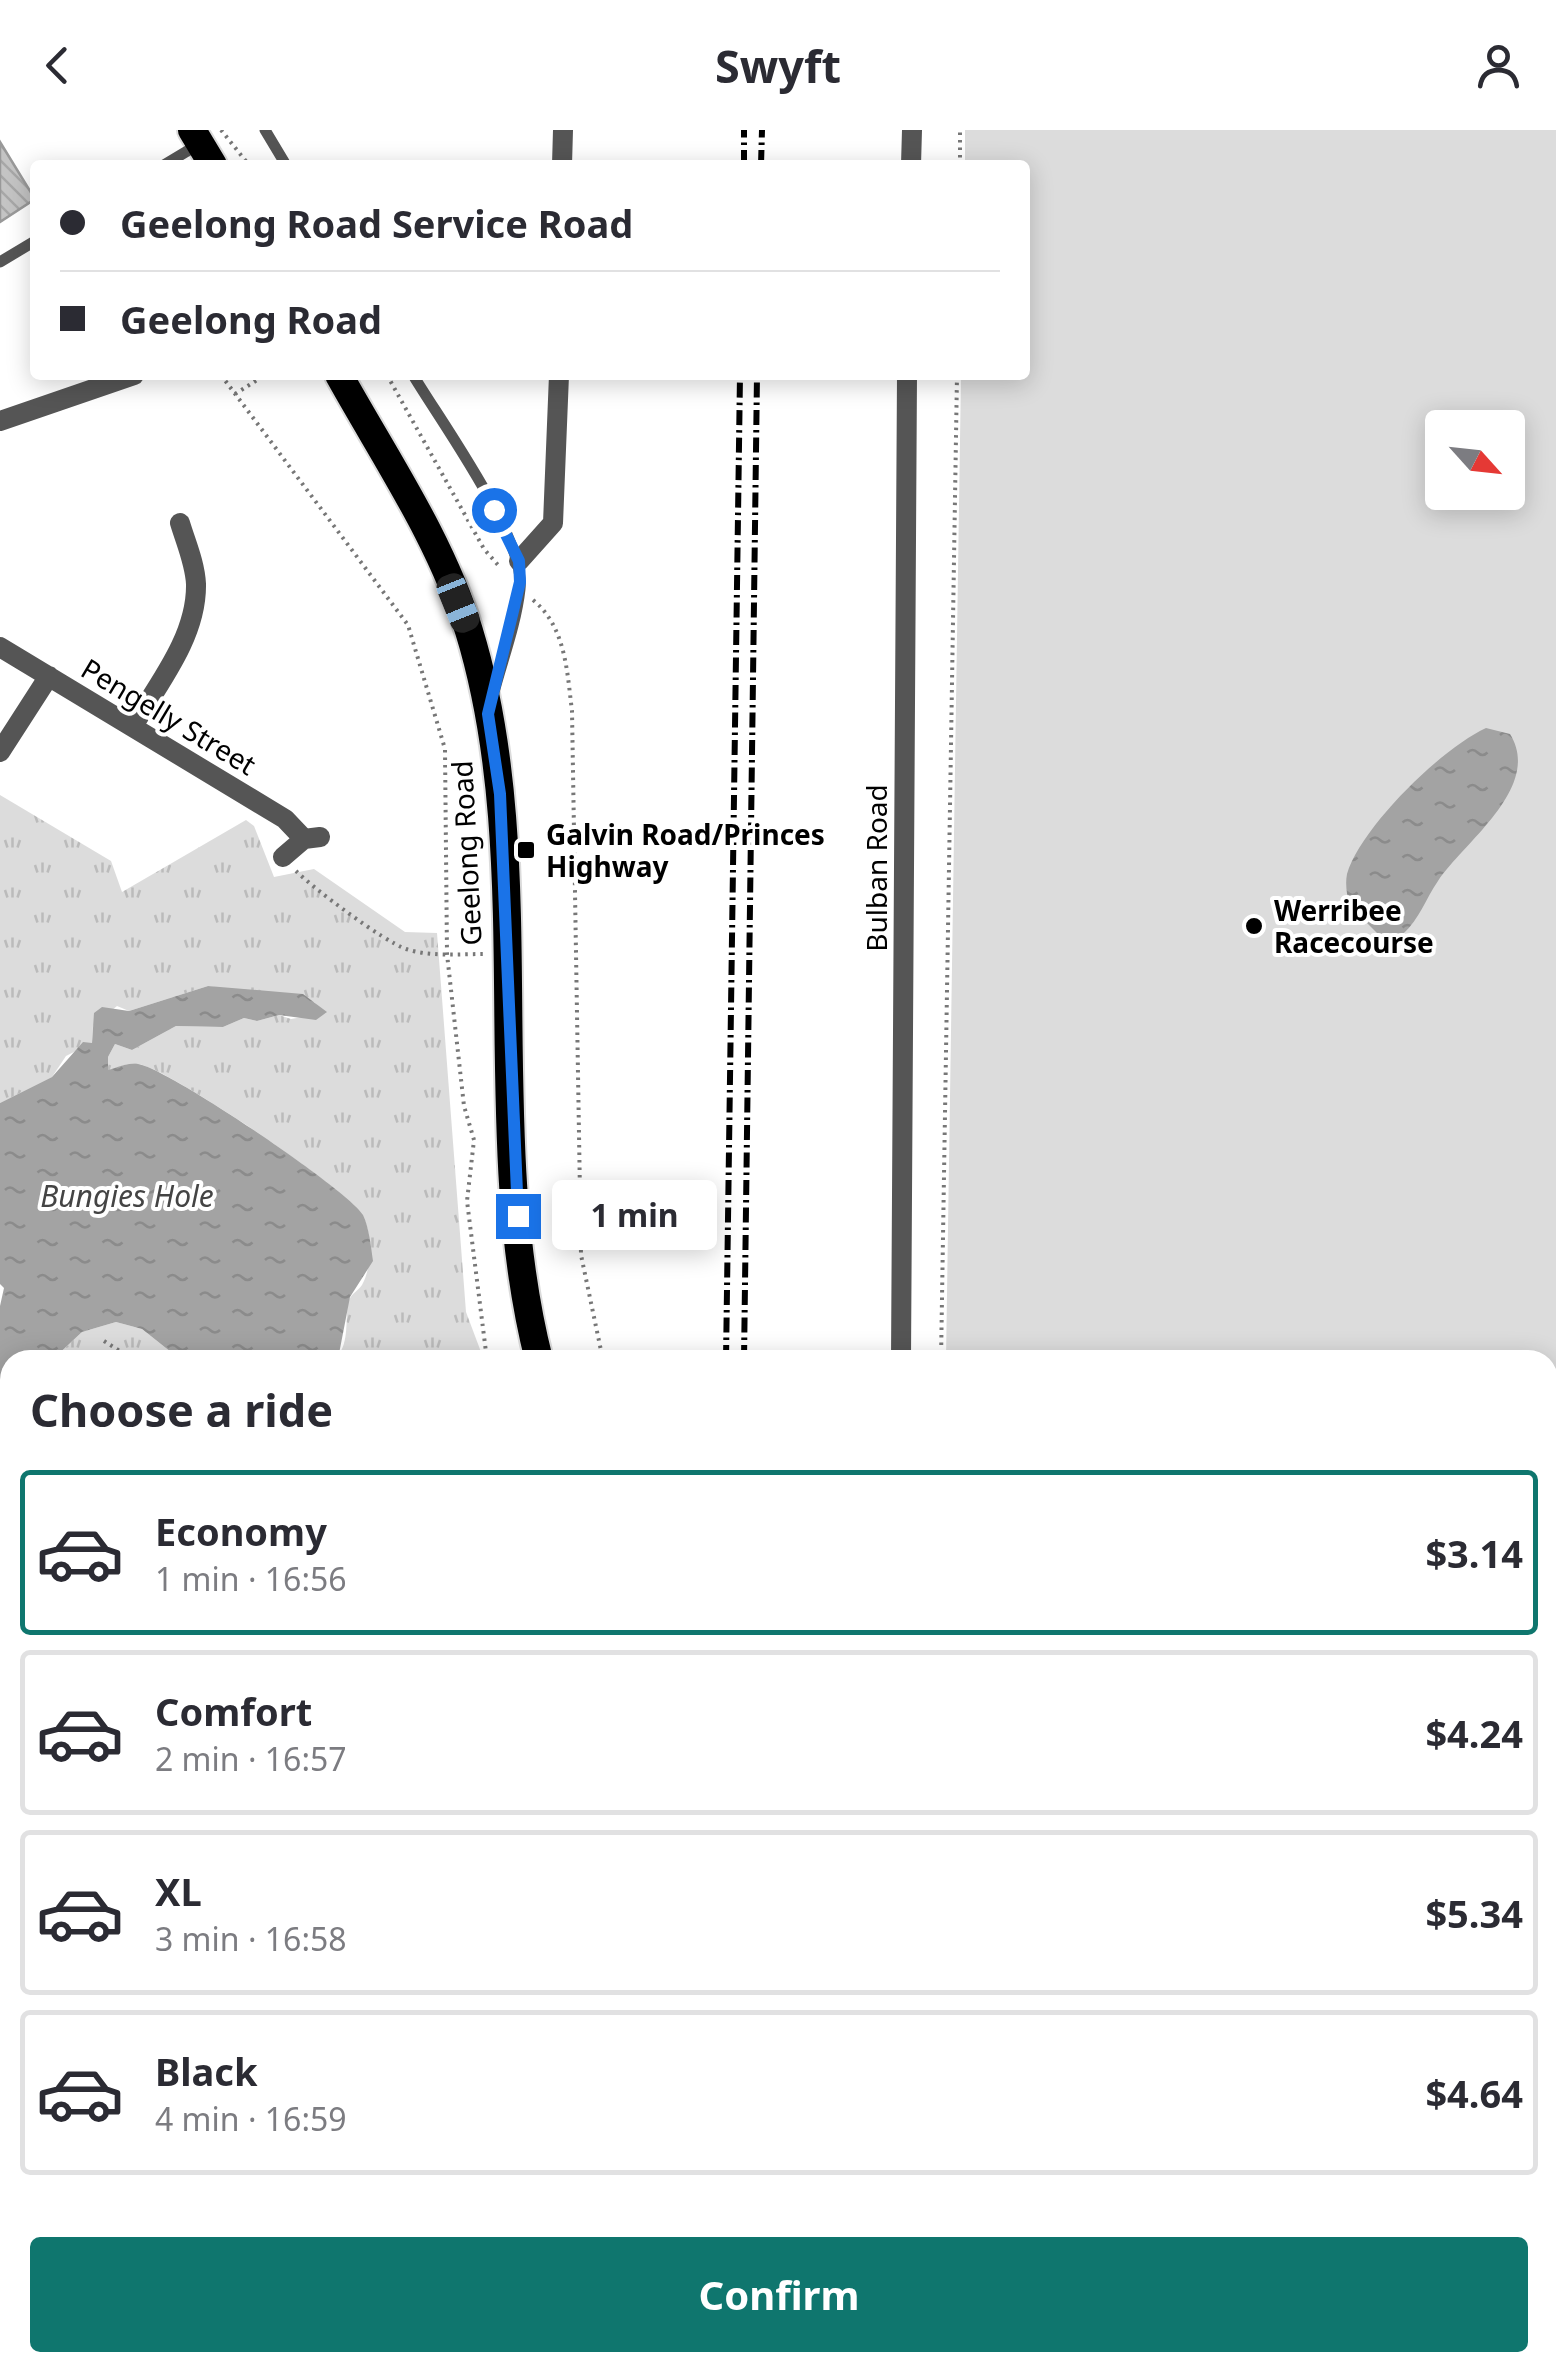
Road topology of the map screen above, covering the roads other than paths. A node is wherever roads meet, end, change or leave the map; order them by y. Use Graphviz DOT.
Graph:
graph roads {
  1 [pos="265,130"];
  2 [pos="563,130"];
  3 [pos="912,130"];
  4 [pos="207,142"];
  5 [pos="173,160"];
  6 [pos="283,160"];
  7 [pos="562,160"];
  8 [pos="911,160"];
  9 [pos="30,244"];
  10 [pos="0,262"];
  11 [pos="119,380"];
  12 [pos="342,380"];
  13 [pos="416,380"];
  14 [pos="559,380"];
  15 [pos="907,380"];
  16 [pos="0,421"];
  17 [pos="180,523"];
  18 [pos="519,561"];
  19 [pos="0,647"];
  20 [pos="48,676"];
  21 [pos="488,714"];
  22 [pos="133,726"];
  23 [pos="0,752"];
  24 [pos="283,857"];
  25 [pos="537,1350"];
  26 [pos="902,1350"];
  1 -- 6 [label="lane"];
  2 -- 7 [label="street"];
  3 -- 8 [label="street"];
  4 -- 5 [label="lane"];
  9 -- 10 [label="lane"];
  11 -- 16 [label="street"];
  12 -- 21 [label="highway, Geelong Road"];
  13 -- 18 [label="lane"];
  14 -- 18 [label="street"];
  15 -- 26 [label="street, Bulban Road"];
  17 -- 22 [label="street"];
  18 -- 21 [label="lane"];
  19 -- 20 [label="street, Pengelly Street"];
  20 -- 22 [label="street, Pengelly Street"];
  20 -- 23 [label="street"];
  21 -- 25 [label="highway, Geelong Road"];
  22 -- 24 [label="street, Pengelly Street"];
}
